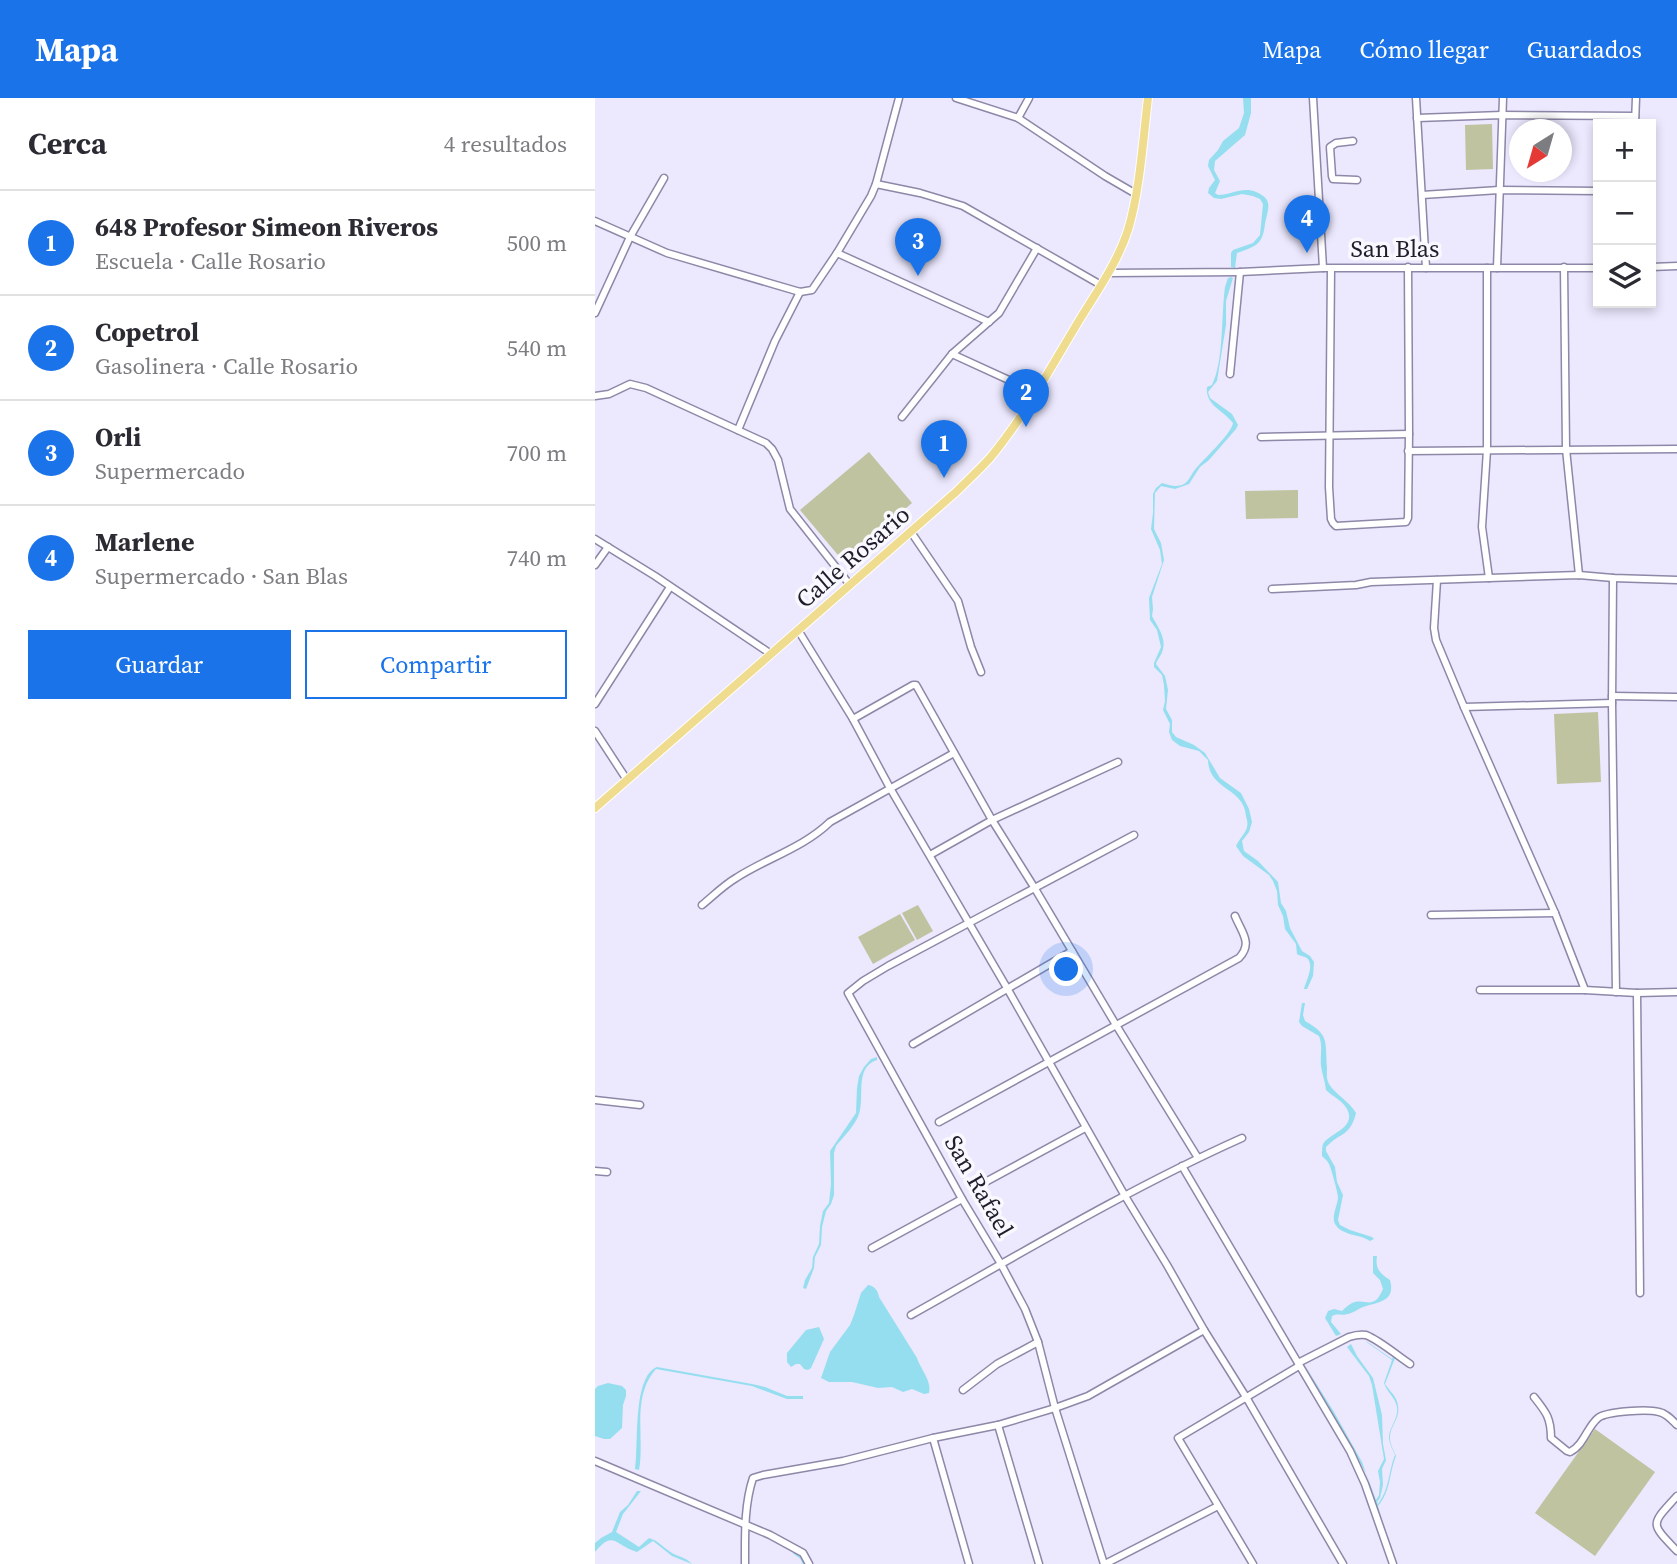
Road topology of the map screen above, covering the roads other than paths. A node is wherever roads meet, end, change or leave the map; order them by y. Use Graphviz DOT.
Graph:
graph roads {
  1 [pos="899,98"];
  2 [pos="956,98"];
  3 [pos="1028,98"];
  4 [pos="1148,98"];
  5 [pos="1313,98"];
  6 [pos="1416,98"];
  7 [pos="1503,98"];
  8 [pos="1636,98"];
  9 [pos="1502,115"];
  10 [pos="1635,116"];
  11 [pos="1018,118"];
  12 [pos="1417,118"];
  13 [pos="1353,141"];
  14 [pos="1316,162"];
  15 [pos="1331,162"];
  16 [pos="664,178"];
  17 [pos="1357,180"];
  18 [pos="876,184"];
  19 [pos="1499,190"];
  20 [pos="1593,191"];
  21 [pos="1136,194"];
  22 [pos="1422,195"];
  23 [pos="595,221"];
  24 [pos="630,237"];
  25 [pos="1037,248"];
  26 [pos="837,253"];
  27 [pos="1677,266"];
  28 [pos="1408,267"];
  29 [pos="1564,267"];
  30 [pos="1656,267"];
  31 [pos="1426,268"];
  32 [pos="1486,268"];
  33 [pos="1497,268"];
  34 [pos="1593,268"];
  35 [pos="1327,269"];
  36 [pos="1240,272"];
  37 [pos="1109,273"];
  38 [pos="1101,285"];
  39 [pos="800,292"];
  40 [pos="598,300"];
  41 [pos="595,313"];
  42 [pos="989,322"];
  43 [pos="952,354"];
  44 [pos="1230,374"];
  45 [pos="1035,392"];
  46 [pos="595,396"];
  47 [pos="902,416"];
  48 [pos="738,430"];
  49 [pos="1409,434"];
  50 [pos="1329,435"];
  51 [pos="1261,437"];
  52 [pos="1566,449"];
  53 [pos="1677,449"];
  54 [pos="1487,450"];
  55 [pos="1408,451"];
  56 [pos="911,532"];
  57 [pos="595,539"];
  58 [pos="608,547"];
  59 [pos="595,565"];
  60 [pos="1579,575"];
  61 [pos="1489,578"];
  62 [pos="1613,578"];
  63 [pos="1437,580"];
  64 [pos="1677,580"];
  65 [pos="850,585"];
  66 [pos="670,587"];
  67 [pos="1272,589"];
  68 [pos="798,630"];
  69 [pos="771,654"];
  70 [pos="981,671"];
  71 [pos="1677,697"];
  72 [pos="1612,699"];
  73 [pos="595,704"];
  74 [pos="1464,707"];
  75 [pos="853,719"];
  76 [pos="595,731"];
  77 [pos="954,753"];
  78 [pos="1118,762"];
  79 [pos="627,780"];
  80 [pos="891,789"];
  81 [pos="595,808"];
  82 [pos="992,820"];
  83 [pos="1134,835"];
  84 [pos="930,855"];
  85 [pos="1034,887"];
  86 [pos="702,905"];
  87 [pos="1555,913"];
  88 [pos="1431,915"];
  89 [pos="1235,916"];
  90 [pos="968,923"];
  91 [pos="1072,951"];
  92 [pos="1007,988"];
  93 [pos="1480,990"];
  94 [pos="1585,990"];
  95 [pos="1616,992"];
  96 [pos="1677,992"];
  97 [pos="1637,993"];
  98 [pos="1116,1025"];
  99 [pos="913,1044"];
  100 [pos="1048,1062"];
  101 [pos="595,1100"];
  102 [pos="641,1105"];
  103 [pos="939,1122"];
  104 [pos="1085,1128"];
  105 [pos="1242,1138"];
  106 [pos="1198,1158"];
  107 [pos="1182,1166"];
  108 [pos="595,1171"];
  109 [pos="607,1172"];
  110 [pos="978,1186"];
  111 [pos="1125,1196"];
  112 [pos="962,1199"];
  113 [pos="872,1248"];
  114 [pos="1001,1264"];
  115 [pos="1640,1293"];
  116 [pos="911,1315"];
  117 [pos="1204,1330"];
  118 [pos="1038,1342"];
  119 [pos="1410,1364"];
  120 [pos="1299,1365"];
  121 [pos="963,1390"];
  122 [pos="1246,1397"];
  123 [pos="1534,1397"];
  124 [pos="1055,1408"];
  125 [pos="998,1424"];
  126 [pos="1677,1425"];
  127 [pos="933,1438"];
  128 [pos="595,1461"];
  129 [pos="1677,1496"];
  130 [pos="1218,1506"];
  131 [pos="745,1524"];
  132 [pos="1677,1551"];
  133 [pos="745,1564"];
  134 [pos="810,1564"];
  135 [pos="969,1564"];
  136 [pos="1039,1564"];
  137 [pos="1104,1564"];
  138 [pos="1253,1564"];
  139 [pos="1343,1564"];
  140 [pos="1393,1564"];
  1 -- 18 [label="street"];
  2 -- 11 [label="street"];
  3 -- 11 [label="street"];
  4 -- 21 [label="main road, Calle Rosario"];
  5 -- 14 [label="street"];
  6 -- 12 [label="street"];
  7 -- 9 [label="street"];
  8 -- 10 [label="street"];
  9 -- 10 [label="street"];
  9 -- 12 [label="street"];
  9 -- 19 [label="street"];
  11 -- 21 [label="street"];
  12 -- 22 [label="street"];
  13 -- 15 [label="street"];
  14 -- 15 [label="street"];
  14 -- 35 [label="street"];
  15 -- 17 [label="street"];
  16 -- 24 [label="street"];
  18 -- 25 [label="street"];
  18 -- 26 [label="street"];
  19 -- 20 [label="street"];
  19 -- 22 [label="street"];
  19 -- 33 [label="street"];
  21 -- 37 [label="main road, Calle Rosario"];
  22 -- 31 [label="street"];
  23 -- 24 [label="street"];
  24 -- 39 [label="street"];
  24 -- 40 [label="street"];
  25 -- 38 [label="street"];
  25 -- 42 [label="street"];
  26 -- 39 [label="street"];
  26 -- 42 [label="street"];
  27 -- 30 [label="street"];
  28 -- 31 [label="street, San Blas"];
  28 -- 35 [label="street, San Blas"];
  28 -- 49 [label="street"];
  29 -- 33 [label="street, San Blas"];
  29 -- 34 [label="street, San Blas"];
  29 -- 52 [label="street"];
  31 -- 32 [label="street, San Blas"];
  32 -- 33 [label="street, San Blas"];
  32 -- 54 [label="street"];
  35 -- 36 [label="street, San Blas"];
  35 -- 50 [label="street"];
  36 -- 37 [label="street, San Blas"];
  36 -- 44 [label="street"];
  37 -- 38 [label="main road, Calle Rosario"];
  38 -- 45 [label="main road, Calle Rosario"];
  39 -- 48 [label="street"];
  40 -- 41 [label="street"];
  42 -- 43 [label="street"];
  43 -- 45 [label="street"];
  43 -- 47 [label="street"];
  45 -- 56 [label="main road, Calle Rosario"];
  46 -- 48 [label="street"];
  48 -- 65 [label="street"];
  49 -- 50 [label="street"];
  49 -- 55 [label="street"];
  50 -- 51 [label="street"];
  50 -- 55 [label="street"];
  52 -- 53 [label="street"];
  52 -- 54 [label="street"];
  52 -- 60 [label="street"];
  54 -- 55 [label="street"];
  54 -- 61 [label="street"];
  56 -- 65 [label="main road, Calle Rosario"];
  56 -- 70 [label="street"];
  57 -- 58 [label="street"];
  58 -- 59 [label="street"];
  58 -- 66 [label="street"];
  60 -- 61 [label="street"];
  60 -- 62 [label="street"];
  61 -- 63 [label="street"];
  62 -- 64 [label="street"];
  62 -- 72 [label="street"];
  63 -- 67 [label="street"];
  63 -- 74 [label="street"];
  65 -- 68 [label="main road, Calle Rosario"];
  66 -- 69 [label="street"];
  66 -- 73 [label="street"];
  68 -- 69 [label="main road, Calle Rosario"];
  68 -- 75 [label="street"];
  69 -- 79 [label="main road, Calle Rosario"];
  71 -- 72 [label="street"];
  72 -- 74 [label="street"];
  72 -- 95 [label="street"];
  74 -- 87 [label="street"];
  75 -- 77 [label="street"];
  75 -- 80 [label="street"];
  76 -- 79 [label="street"];
  77 -- 80 [label="street"];
  77 -- 82 [label="street"];
  78 -- 82 [label="street"];
  79 -- 81 [label="main road, Calle Rosario"];
  80 -- 84 [label="street"];
  80 -- 86 [label="street"];
  82 -- 84 [label="street"];
  82 -- 85 [label="street"];
  83 -- 85 [label="street"];
  84 -- 90 [label="street"];
  85 -- 90 [label="street"];
  85 -- 91 [label="street"];
  87 -- 88 [label="street"];
  87 -- 94 [label="street"];
  89 -- 98 [label="street"];
  90 -- 92 [label="street"];
  90 -- 112 [label="street, San Rafael"];
  91 -- 92 [label="street"];
  91 -- 98 [label="street"];
  92 -- 99 [label="street"];
  92 -- 100 [label="street"];
  93 -- 94 [label="street"];
  94 -- 95 [label="street"];
  95 -- 97 [label="street"];
  96 -- 97 [label="street"];
  97 -- 115 [label="street"];
  98 -- 100 [label="street"];
  98 -- 106 [label="street"];
  100 -- 103 [label="street"];
  100 -- 104 [label="street"];
  101 -- 102 [label="street"];
  104 -- 110 [label="street"];
  104 -- 111 [label="street"];
  105 -- 106 [label="street"];
  106 -- 107 [label="street"];
  107 -- 111 [label="street"];
  107 -- 120 [label="street"];
  108 -- 109 [label="street"];
  111 -- 114 [label="street"];
  111 -- 117 [label="street"];
  112 -- 113 [label="street"];
  112 -- 114 [label="street, San Rafael"];
  114 -- 116 [label="street"];
  114 -- 118 [label="street, San Rafael"];
  117 -- 122 [label="street"];
  117 -- 124 [label="street"];
  118 -- 121 [label="street"];
  118 -- 124 [label="street, San Rafael"];
  119 -- 120 [label="street"];
  120 -- 122 [label="street"];
  120 -- 140 [label="street"];
  122 -- 130 [label="street"];
  122 -- 139 [label="street"];
  123 -- 126 [label="street"];
  124 -- 125 [label="street"];
  124 -- 137 [label="street, San Rafael"];
  125 -- 127 [label="street"];
  125 -- 136 [label="street"];
  127 -- 131 [label="street"];
  127 -- 135 [label="street"];
  128 -- 131 [label="street"];
  129 -- 132 [label="street"];
  130 -- 137 [label="street"];
  130 -- 138 [label="street"];
  131 -- 133 [label="street"];
  131 -- 134 [label="street"];
}
